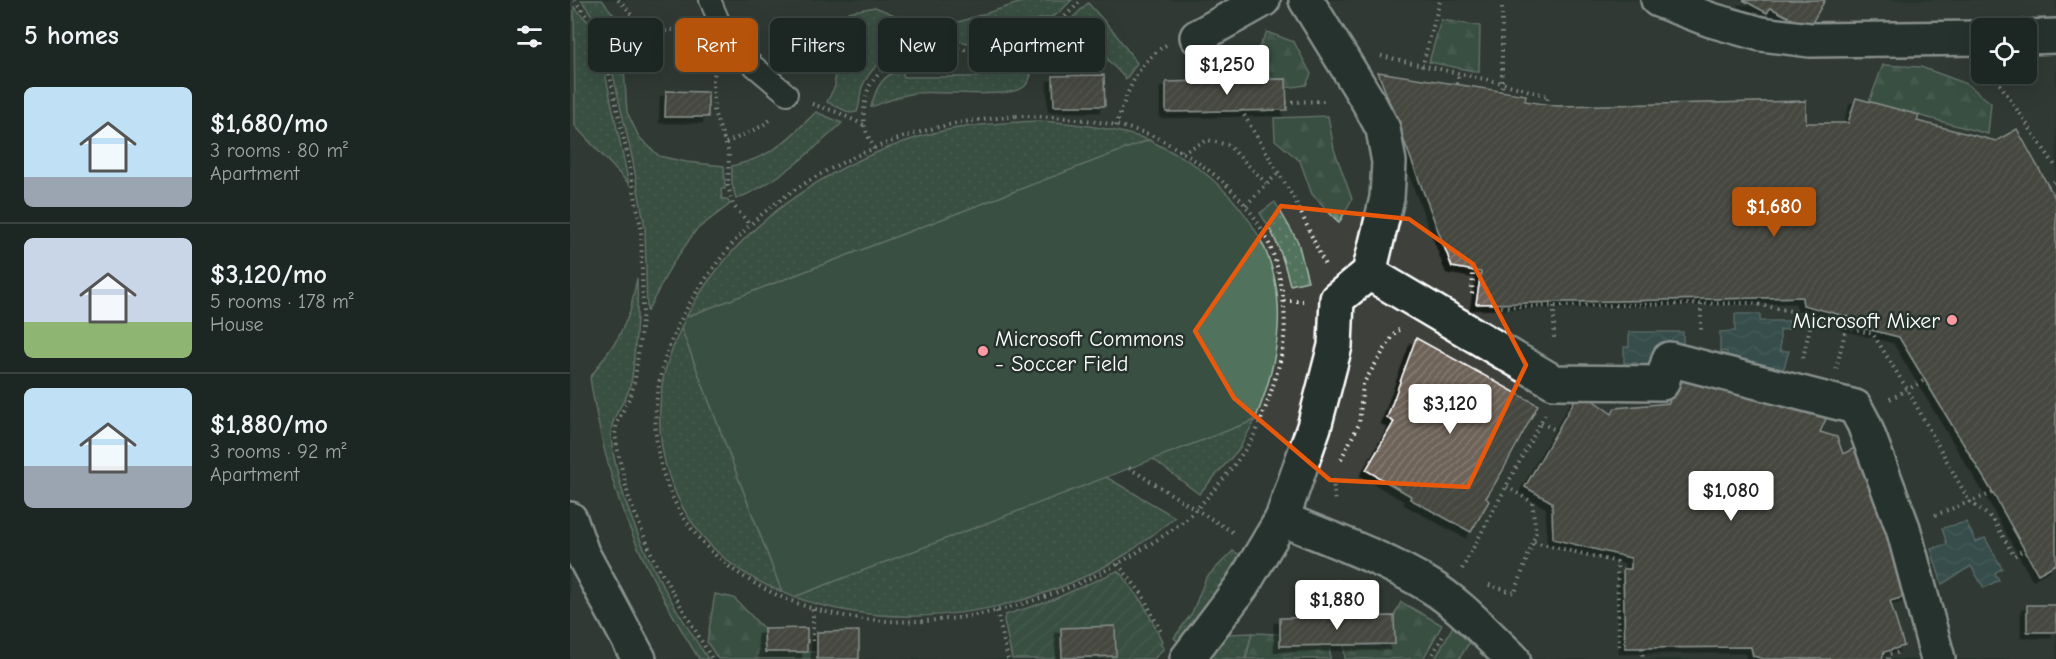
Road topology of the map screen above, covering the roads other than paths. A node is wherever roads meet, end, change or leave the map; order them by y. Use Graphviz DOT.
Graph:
graph roads {
  1 [pos="710,0"];
  2 [pos="1263,0"];
  3 [pos="1306,0"];
  4 [pos="1658,0"];
  5 [pos="2056,36"];
  6 [pos="2037,37"];
  7 [pos="1971,38"];
  8 [pos="1182,40"];
  9 [pos="788,94"];
  10 [pos="1369,273"];
  11 [pos="570,519"];
  12 [pos="1282,519"];
  13 [pos="1176,649"];
  14 [pos="639,659"];
  15 [pos="1513,659"];
  16 [pos="1938,659"];
  1 -- 9 [label="lane"];
  2 -- 8 [label="street"];
  3 -- 10 [label="street"];
  4 -- 7 [label="street"];
  5 -- 6 [label="street"];
  10 -- 12 [label="street"];
  10 -- 16 [label="street"];
  11 -- 14 [label="street"];
  12 -- 13 [label="street"];
  12 -- 15 [label="street"];
}
